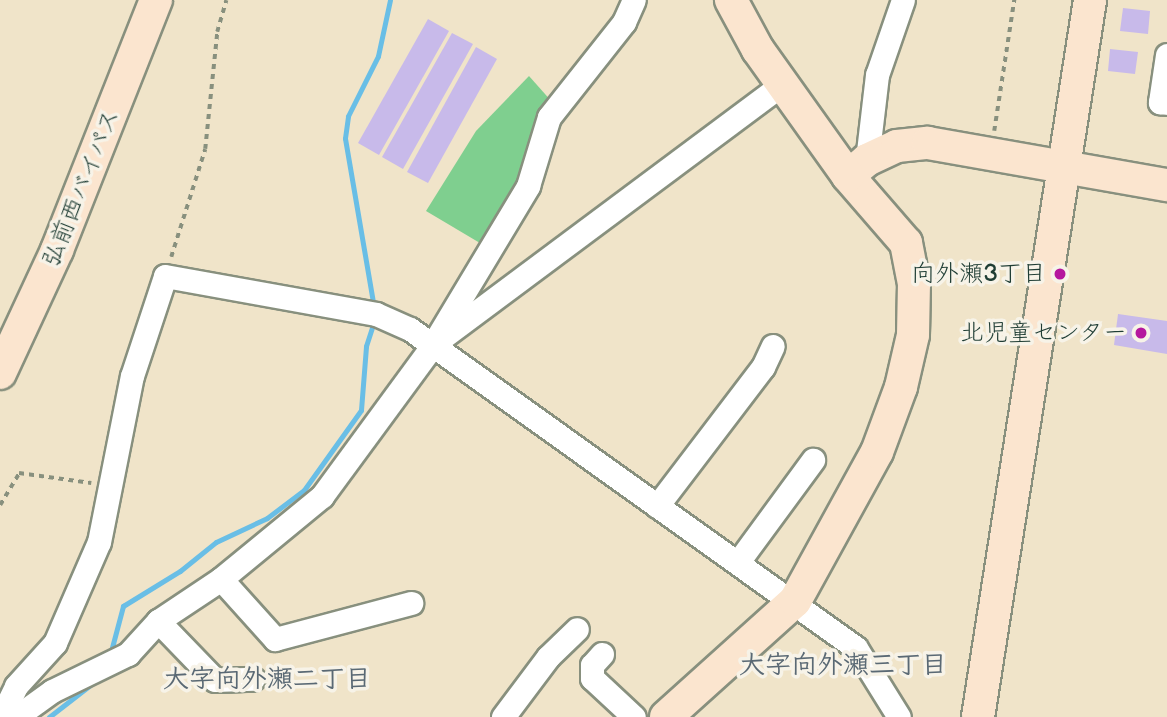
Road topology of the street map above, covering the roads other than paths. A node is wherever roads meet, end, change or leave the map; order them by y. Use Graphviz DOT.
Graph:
graph roads {
  1 [pos="156,0"];
  2 [pos="634,0"];
  3 [pos="731,0"];
  4 [pos="903,0"];
  5 [pos="1090,0"];
  6 [pos="1167,55"];
  7 [pos="783,84"];
  8 [pos="1167,103"];
  9 [pos="1065,167"];
  10 [pos="858,168"];
  11 [pos="1167,185"];
  12 [pos="432,346"];
  13 [pos="773,346"];
  14 [pos="0,373"];
  15 [pos="813,460"];
  16 [pos="657,506"];
  17 [pos="738,562"];
  18 [pos="221,579"];
  19 [pos="795,601"];
  20 [pos="411,603"];
  21 [pos="158,621"];
  22 [pos="577,629"];
  23 [pos="602,654"];
  24 [pos="253,679"];
  25 [pos="1,717"];
  26 [pos="16,717"];
  27 [pos="503,717"];
  28 [pos="634,717"];
  29 [pos="666,717"];
  30 [pos="899,717"];
  31 [pos="978,717"];
  1 -- 14 [label="street, 弘前西バイパス"];
  2 -- 12 [label="street"];
  3 -- 7 [label="street"];
  4 -- 10 [label="street"];
  5 -- 9 [label="street"];
  6 -- 8 [label="street"];
  7 -- 10 [label="street"];
  7 -- 12 [label="street"];
  9 -- 10 [label="street"];
  9 -- 11 [label="street"];
  9 -- 31 [label="street"];
  10 -- 19 [label="street"];
  12 -- 16 [label="street"];
  12 -- 18 [label="street"];
  12 -- 25 [label="street"];
  13 -- 16 [label="street"];
  15 -- 17 [label="street"];
  16 -- 17 [label="street"];
  17 -- 19 [label="street"];
  18 -- 20 [label="street"];
  18 -- 21 [label="street"];
  19 -- 29 [label="street"];
  19 -- 30 [label="street"];
  21 -- 24 [label="street"];
  21 -- 26 [label="street"];
  22 -- 27 [label="street"];
  23 -- 28 [label="street"];
}
